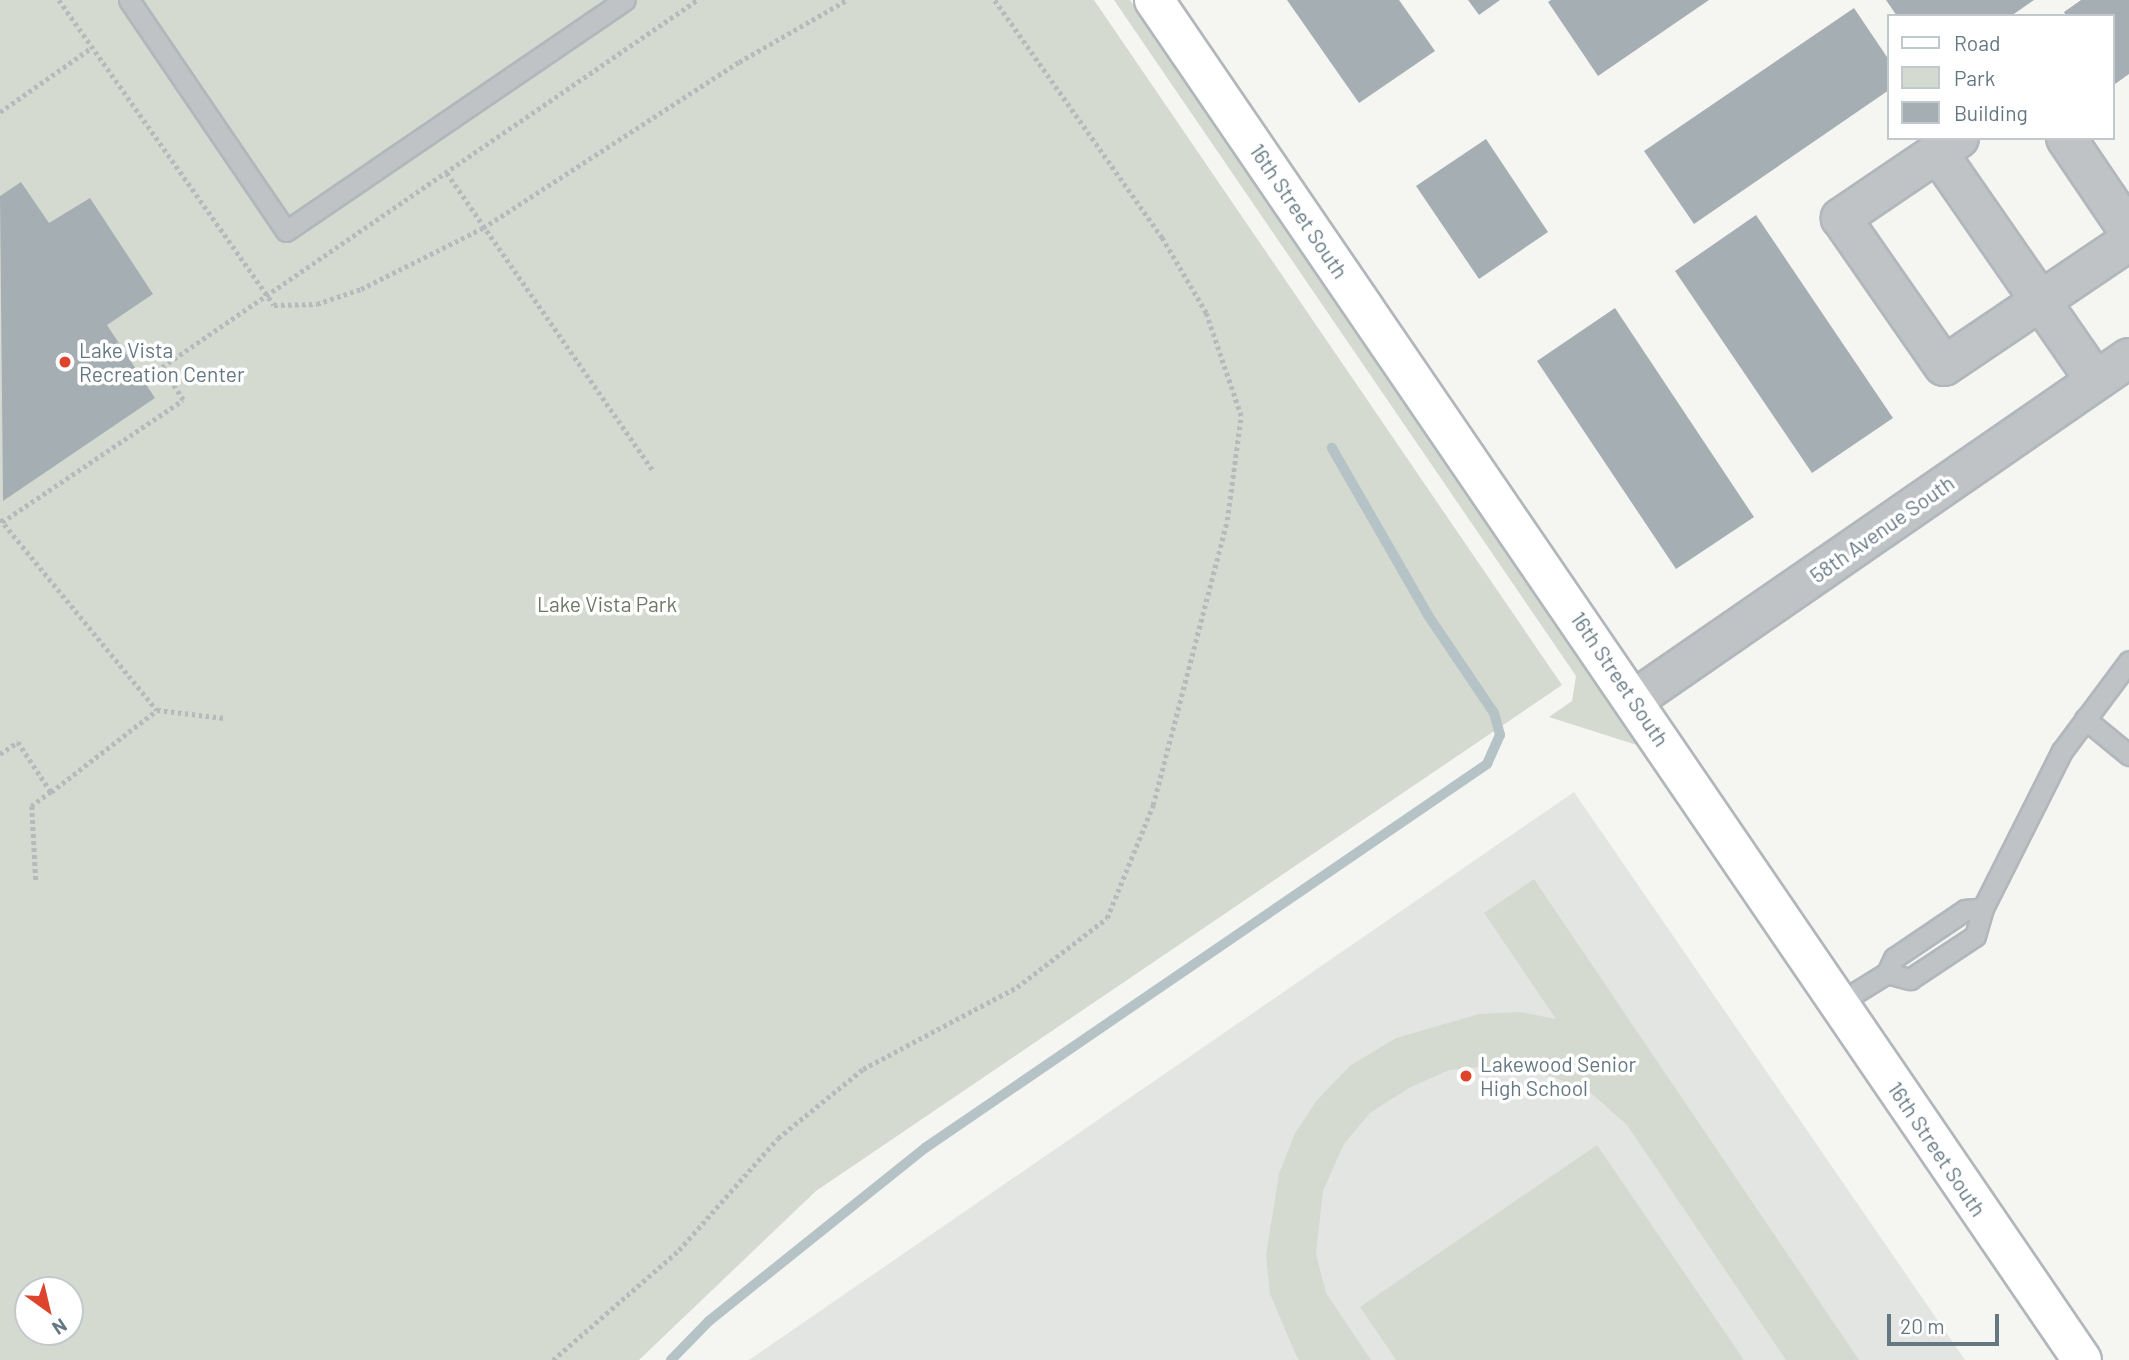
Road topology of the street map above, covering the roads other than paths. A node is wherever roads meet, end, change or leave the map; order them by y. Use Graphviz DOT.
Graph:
graph roads {
  1 [pos="129,0"];
  2 [pos="625,0"];
  3 [pos="1154,0"];
  4 [pos="2067,140"];
  5 [pos="1948,146"];
  6 [pos="2129,232"];
  7 [pos="2129,241"];
  8 [pos="2040,301"];
  9 [pos="2129,358"];
  10 [pos="2096,381"];
  11 [pos="2129,661"];
  12 [pos="1635,699"];
  13 [pos="2085,719"];
  14 [pos="2129,755"];
  15 [pos="1983,908"];
  16 [pos="1887,973"];
  17 [pos="1837,1004"];
  18 [pos="2082,1360"];
  1 -- 2 [label="lane"];
  3 -- 12 [label="street, 16th Street South"];
  4 -- 6 [label="street"];
  5 -- 8 [label="street"];
  5 -- 8 [label="street"];
  7 -- 8 [label="street"];
  8 -- 10 [label="street"];
  9 -- 10 [label="street, 58th Avenue South"];
  10 -- 12 [label="street, 58th Avenue South"];
  11 -- 13 [label="lane"];
  12 -- 17 [label="street, 16th Street South"];
  13 -- 14 [label="lane"];
  13 -- 15 [label="lane"];
  15 -- 16 [label="lane"];
  15 -- 16 [label="lane"];
  16 -- 17 [label="lane"];
  17 -- 18 [label="street, 16th Street South"];
}
